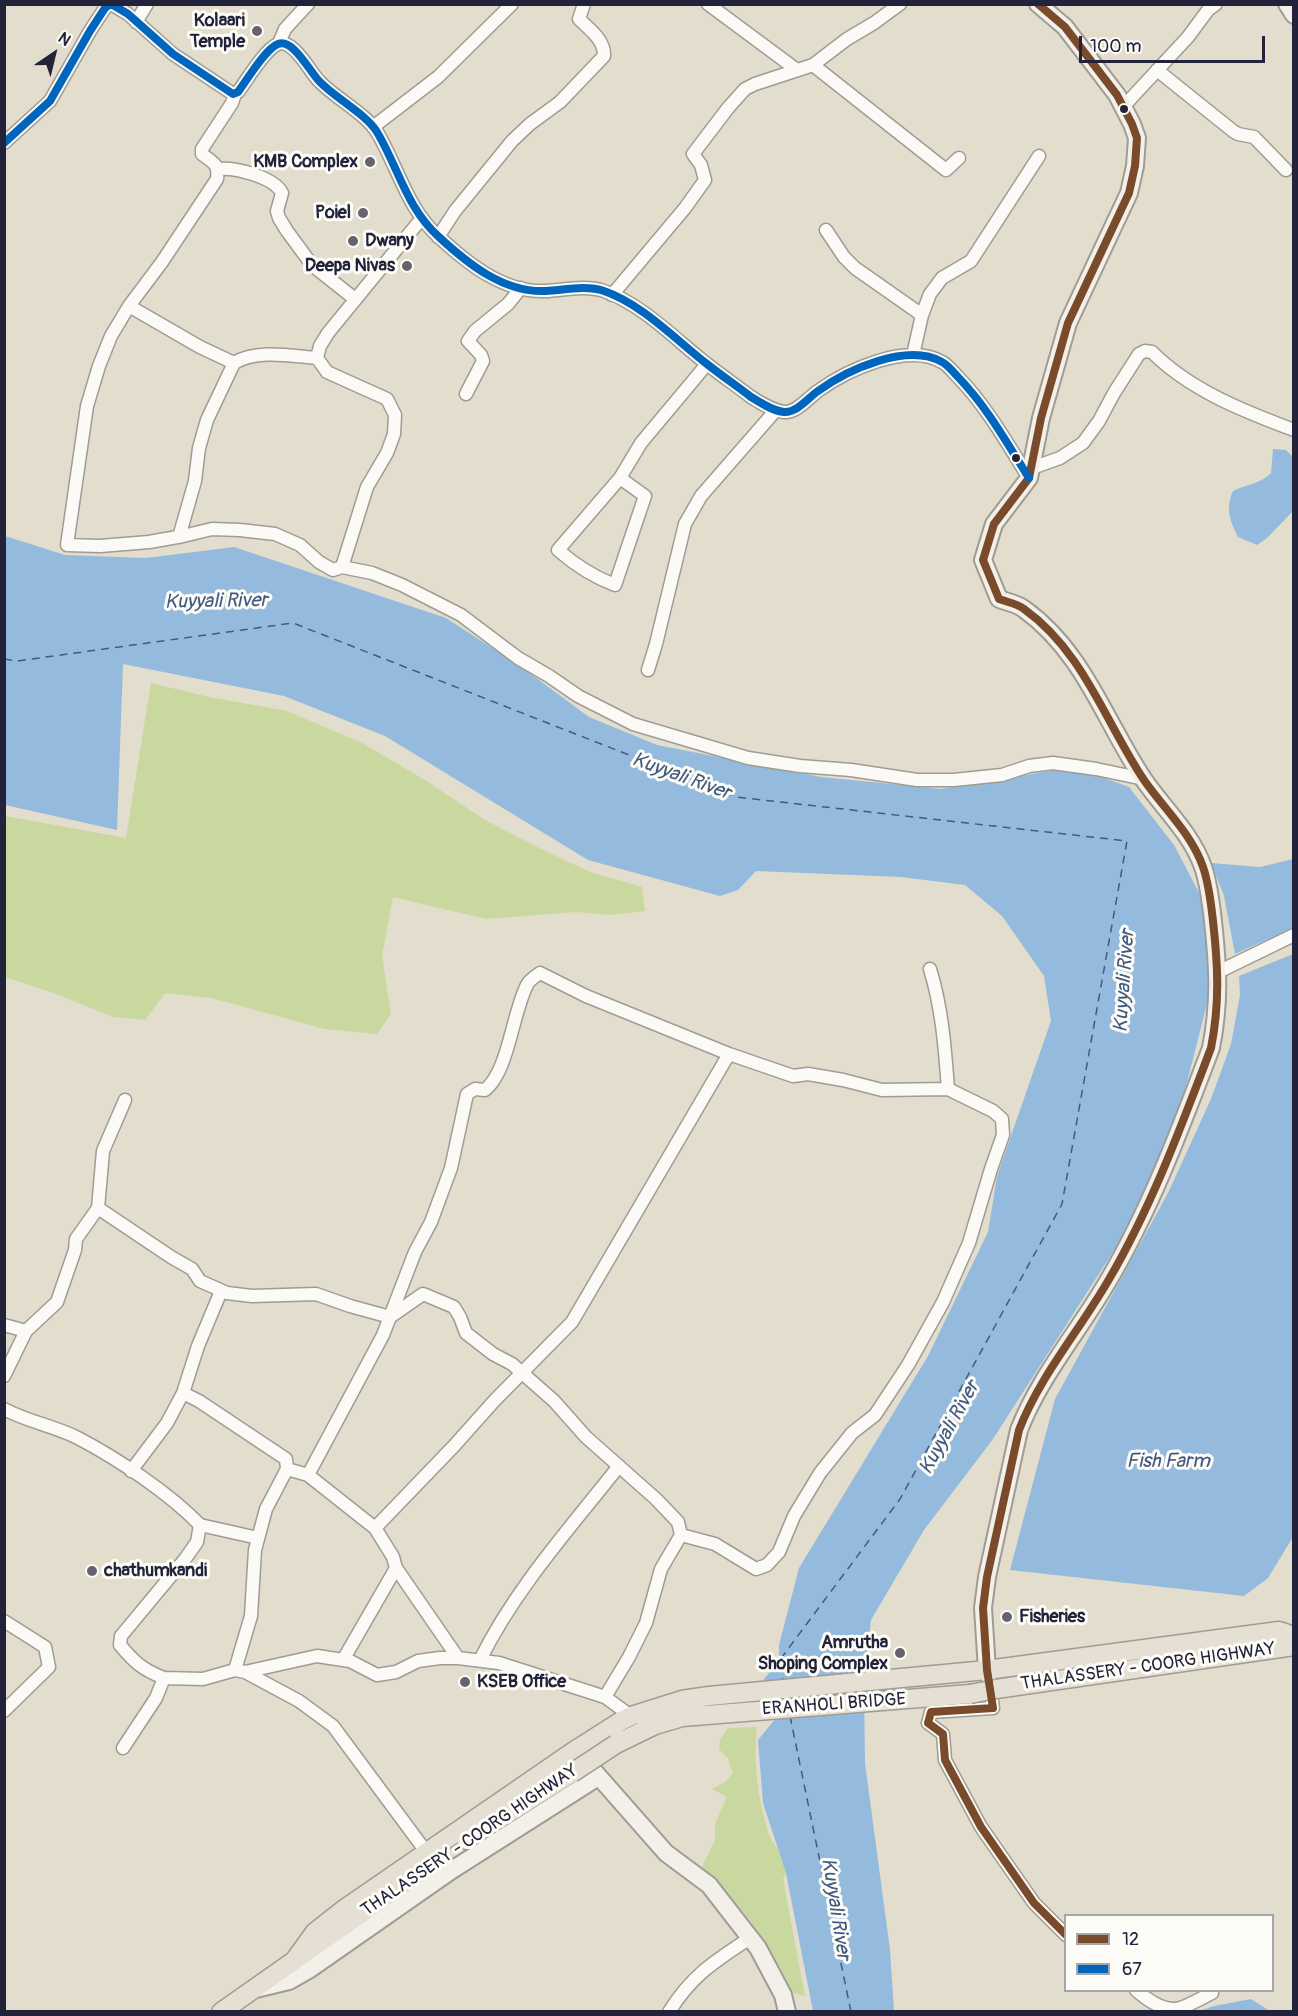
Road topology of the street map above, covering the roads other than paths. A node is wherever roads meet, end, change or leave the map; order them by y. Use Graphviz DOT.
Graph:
graph roads {
  1 [pos="147,4"];
  2 [pos="308,4"];
  3 [pos="512,4"];
  4 [pos="584,4"];
  5 [pos="708,4"];
  6 [pos="900,4"];
  7 [pos="1038,4"];
  8 [pos="1216,4"];
  9 [pos="1287,4"];
  10 [pos="106,5"];
  11 [pos="1293,15"];
  12 [pos="136,22"];
  13 [pos="279,43"];
  14 [pos="813,65"];
  15 [pos="797,70"];
  16 [pos="1157,70"];
  17 [pos="235,94"];
  18 [pos="1123,107"];
  19 [pos="373,127"];
  20 [pos="7,138"];
  21 [pos="1039,156"];
  22 [pos="959,158"];
  23 [pos="219,169"];
  24 [pos="1286,170"];
  25 [pos="422,218"];
  26 [pos="826,230"];
  27 [pos="438,237"];
  28 [pos="521,288"];
  29 [pos="612,295"];
  30 [pos="355,299"];
  31 [pos="129,306"];
  32 [pos="922,315"];
  33 [pos="913,355"];
  34 [pos="317,358"];
  35 [pos="234,363"];
  36 [pos="707,364"];
  37 [pos="466,394"];
  38 [pos="776,410"];
  39 [pos="1293,430"];
  40 [pos="1031,473"];
  41 [pos="620,478"];
  42 [pos="179,537"];
  43 [pos="342,567"];
  44 [pos="648,670"];
  45 [pos="1144,779"];
  46 [pos="1293,934"];
  47 [pos="930,969"];
  48 [pos="1218,972"];
  49 [pos="729,1054"];
  50 [pos="948,1089"];
  51 [pos="125,1100"];
  52 [pos="98,1208"];
  53 [pos="221,1291"];
  54 [pos="390,1317"];
  55 [pos="4,1325"];
  56 [pos="26,1331"];
  57 [pos="522,1373"];
  58 [pos="4,1376"];
  59 [pos="183,1393"];
  60 [pos="4,1409"];
  61 [pos="619,1466"];
  62 [pos="287,1468"];
  63 [pos="131,1471"];
  64 [pos="308,1475"];
  65 [pos="200,1525"];
  66 [pos="375,1528"];
  67 [pos="681,1535"];
  68 [pos="258,1538"];
  69 [pos="396,1568"];
  70 [pos="4,1621"];
  71 [pos="1293,1636"];
  72 [pos="1293,1646"];
  73 [pos="458,1658"];
  74 [pos="343,1660"];
  75 [pos="480,1660"];
  76 [pos="987,1670"];
  77 [pos="240,1671"];
  78 [pos="164,1678"];
  79 [pos="605,1697"];
  80 [pos="932,1698"];
  81 [pos="4,1711"];
  82 [pos="736,1712"];
  83 [pos="631,1716"];
  84 [pos="123,1748"];
  85 [pos="577,1749"];
  86 [pos="598,1777"];
  87 [pos="427,1853"];
  88 [pos="1064,1934"];
  89 [pos="750,1938"];
  90 [pos="294,1960"];
  91 [pos="249,1991"];
  92 [pos="1138,1992"];
  93 [pos="1212,1993"];
  94 [pos="222,2012"];
  95 [pos="669,2012"];
  96 [pos="787,2012"];
  1 -- 12 [label="street"];
  2 -- 13 [label="street"];
  3 -- 19 [label="street"];
  4 -- 27 [label="street"];
  5 -- 15 [label="street"];
  6 -- 14 [label="street"];
  7 -- 18 [label="main road"];
  8 -- 16 [label="street"];
  9 -- 11 [label="main road"];
  10 -- 12 [label="street"];
  10 -- 20 [label="street"];
  12 -- 17 [label="street"];
  13 -- 17 [label="street"];
  13 -- 19 [label="street"];
  14 -- 15 [label="street"];
  14 -- 22 [label="street"];
  15 -- 29 [label="street"];
  16 -- 18 [label="street"];
  16 -- 24 [label="street"];
  17 -- 23 [label="street"];
  18 -- 40 [label="main road"];
  19 -- 25 [label="street"];
  21 -- 32 [label="street"];
  23 -- 30 [label="street"];
  23 -- 31 [label="street"];
  25 -- 27 [label="street"];
  25 -- 30 [label="street"];
  26 -- 32 [label="street"];
  27 -- 28 [label="street"];
  28 -- 29 [label="street"];
  28 -- 37 [label="street"];
  29 -- 36 [label="street"];
  30 -- 34 [label="street"];
  31 -- 35 [label="street"];
  31 -- 42 [label="street"];
  32 -- 33 [label="street"];
  33 -- 38 [label="street"];
  33 -- 40 [label="street"];
  34 -- 35 [label="street"];
  34 -- 43 [label="street"];
  35 -- 42 [label="street"];
  36 -- 38 [label="street"];
  36 -- 41 [label="street"];
  38 -- 44 [label="street"];
  39 -- 40 [label="street"];
  40 -- 45 [label="main road"];
  41 -- 41 [label="street"];
  42 -- 43 [label="street"];
  43 -- 45 [label="street"];
  45 -- 48 [label="main road"];
  46 -- 48 [label="street"];
  47 -- 50 [label="street"];
  48 -- 76 [label="main road"];
  49 -- 50 [label="street"];
  49 -- 54 [label="street"];
  49 -- 57 [label="street"];
  50 -- 67 [label="street"];
  51 -- 52 [label="street"];
  52 -- 53 [label="street"];
  52 -- 56 [label="street"];
  53 -- 54 [label="street"];
  53 -- 59 [label="street"];
  54 -- 57 [label="street"];
  54 -- 64 [label="street"];
  55 -- 56 [label="street"];
  56 -- 58 [label="street"];
  57 -- 61 [label="street"];
  57 -- 66 [label="street"];
  59 -- 62 [label="street"];
  59 -- 63 [label="street"];
  60 -- 63 [label="street"];
  61 -- 67 [label="street"];
  61 -- 75 [label="street"];
  62 -- 64 [label="street"];
  62 -- 68 [label="street"];
  63 -- 65 [label="street"];
  64 -- 66 [label="street"];
  65 -- 68 [label="street"];
  65 -- 78 [label="street"];
  66 -- 69 [label="street"];
  67 -- 79 [label="street"];
  68 -- 77 [label="street"];
  69 -- 73 [label="street"];
  69 -- 74 [label="street"];
  70 -- 81 [label="street"];
  71 -- 76 [label="main road"];
  72 -- 80 [label="main road, THALASSERY - COORG HIGHWAY, bridge"];
  73 -- 74 [label="street"];
  73 -- 75 [label="street"];
  74 -- 77 [label="street"];
  75 -- 79 [label="street"];
  76 -- 83 [label="main road"];
  76 -- 88 [label="street"];
  77 -- 78 [label="street"];
  77 -- 87 [label="street"];
  78 -- 84 [label="street"];
  79 -- 83 [label="street"];
  80 -- 82 [label="main road, ERANHOLI BRIDGE"];
  82 -- 90 [label="main road, THALASSERY - COORG HIGHWAY, bridge"];
  83 -- 85 [label="main road"];
  85 -- 86 [label="main road"];
  85 -- 87 [label="main road"];
  86 -- 89 [label="main road"];
  86 -- 91 [label="main road"];
  87 -- 90 [label="main road"];
  89 -- 95 [label="street"];
  89 -- 96 [label="main road"];
  90 -- 91 [label="main road, THALASSERY - COORG HIGHWAY"];
  91 -- 94 [label="main road, THALASSERY - COORG HIGHWAY"];
  92 -- 93 [label="street"];
}
